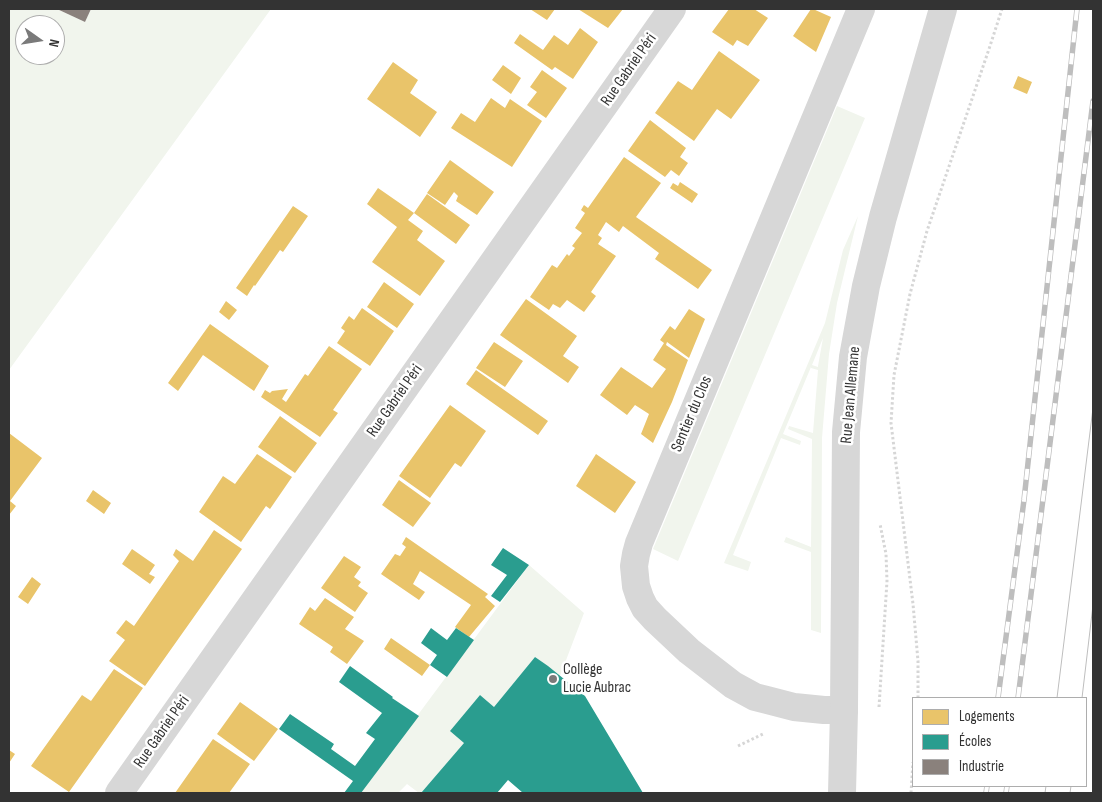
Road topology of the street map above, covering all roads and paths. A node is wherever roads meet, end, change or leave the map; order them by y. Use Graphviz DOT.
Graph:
graph roads {
  1 [pos="672,9"];
  2 [pos="861,9"];
  3 [pos="943,9"];
  4 [pos="1002,9"];
  5 [pos="879,516"];
  6 [pos="918,697"];
  7 [pos="879,709"];
  8 [pos="844,710"];
  9 [pos="912,778"];
  10 [pos="118,793"];
  11 [pos="842,793"];
  12 [pos="911,793"];
  1 -- 10 [label="street, Rue Gabriel Péri"];
  2 -- 8 [label="street, Sentier du Clos"];
  3 -- 8 [label="street, Rue Jean Allemane"];
  4 -- 6 [label="path"];
  5 -- 7 [label="path"];
  8 -- 11 [label="street, Rue Jean Allemane"];
  9 -- 12 [label="path"];
}
